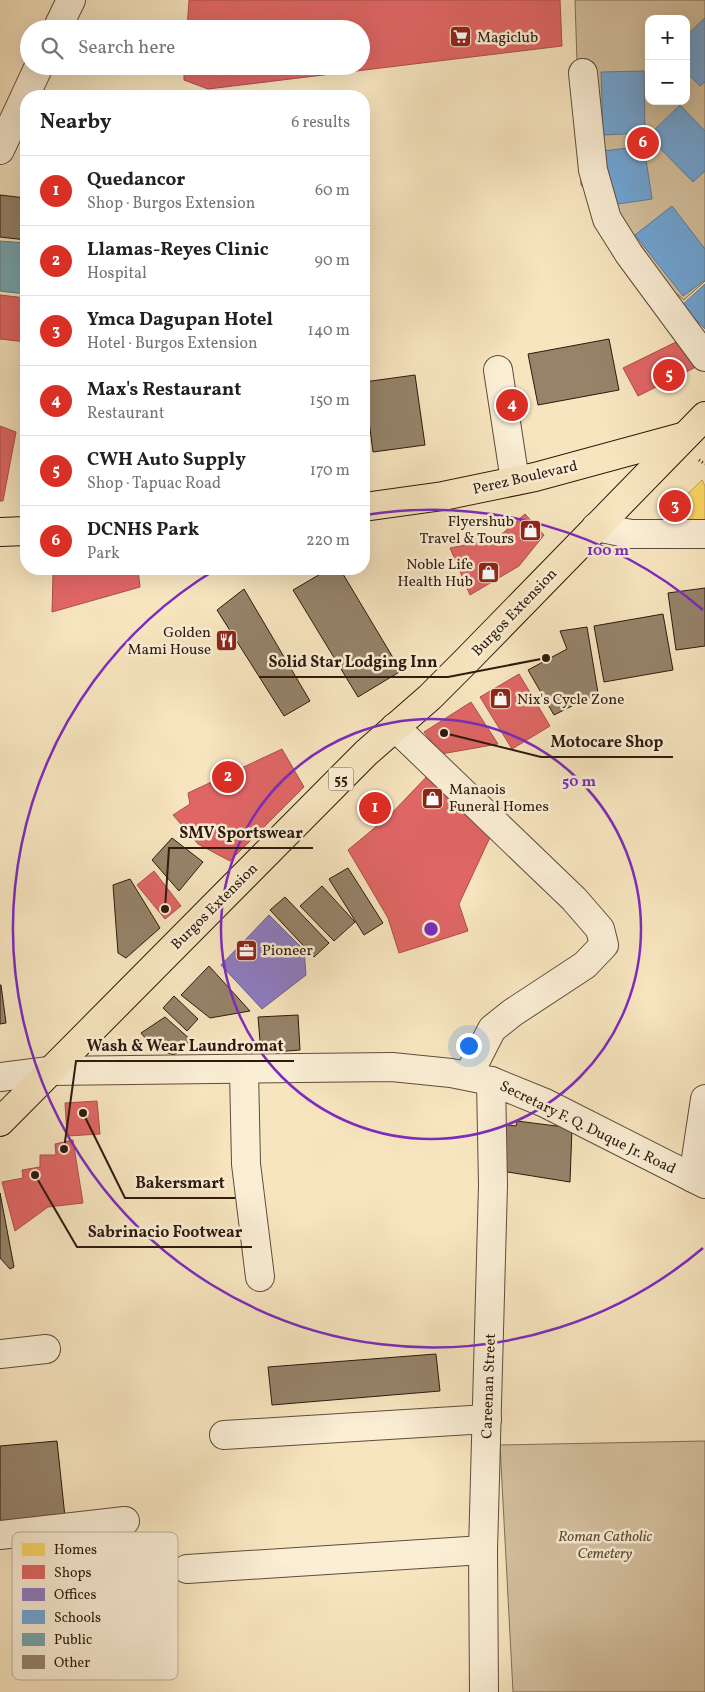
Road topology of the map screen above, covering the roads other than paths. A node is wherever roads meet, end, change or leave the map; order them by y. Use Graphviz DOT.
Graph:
graph roads {
  1 [pos="71,0"];
  2 [pos="61,20"];
  3 [pos="584,73"];
  4 [pos="35,75"];
  5 [pos="28,90"];
  6 [pos="20,107"];
  7 [pos="0,150"];
  8 [pos="705,357"];
  9 [pos="498,370"];
  10 [pos="705,416"];
  11 [pos="683,437"];
  12 [pos="515,480"];
  13 [pos="370,506"];
  14 [pos="596,527"];
  15 [pos="20,531"];
  16 [pos="0,532"];
  17 [pos="705,534"];
  18 [pos="395,727"];
  19 [pos="244,1070"];
  20 [pos="49,1071"];
  21 [pos="0,1077"];
  22 [pos="480,1078"];
  23 [pos="705,1099"];
  24 [pos="0,1122"];
  25 [pos="699,1181"];
  26 [pos="260,1277"];
  27 [pos="46,1349"];
  28 [pos="0,1354"];
  29 [pos="487,1419"];
  30 [pos="224,1435"];
  31 [pos="126,1521"];
  32 [pos="27,1532"];
  33 [pos="483,1550"];
  34 [pos="186,1569"];
  35 [pos="484,1692"];
  1 -- 2 [label="street"];
  3 -- 8 [label="street"];
  4 -- 5 [label="street"];
  6 -- 7 [label="street"];
  9 -- 12 [label="street"];
  10 -- 11 [label="main road, 55"];
  11 -- 12 [label="main road, Perez Boulevard"];
  11 -- 14 [label="main road, Burgos Extension / 55"];
  12 -- 13 [label="main road, Perez Boulevard"];
  14 -- 17 [label="street"];
  14 -- 18 [label="main road, Burgos Extension / 55"];
  15 -- 16 [label="main road"];
  18 -- 20 [label="main road, Burgos Extension / 55"];
  18 -- 22 [label="street"];
  19 -- 20 [label="street, Secretary F. Q. Duque Jr. Road"];
  19 -- 22 [label="street, Secretary F. Q. Duque Jr. Road"];
  19 -- 26 [label="street"];
  20 -- 21 [label="street, Secretary F. Q. Duque Jr. Road"];
  20 -- 24 [label="main road, Burgos Extension / 55"];
  22 -- 25 [label="street, Secretary F. Q. Duque Jr. Road"];
  22 -- 29 [label="street, Careenan Street"];
  23 -- 25 [label="street"];
  27 -- 28 [label="street"];
  29 -- 30 [label="street"];
  29 -- 33 [label="street, Careenan Street"];
  31 -- 32 [label="street"];
  33 -- 34 [label="street"];
  33 -- 35 [label="street, Careenan Street"];
}
